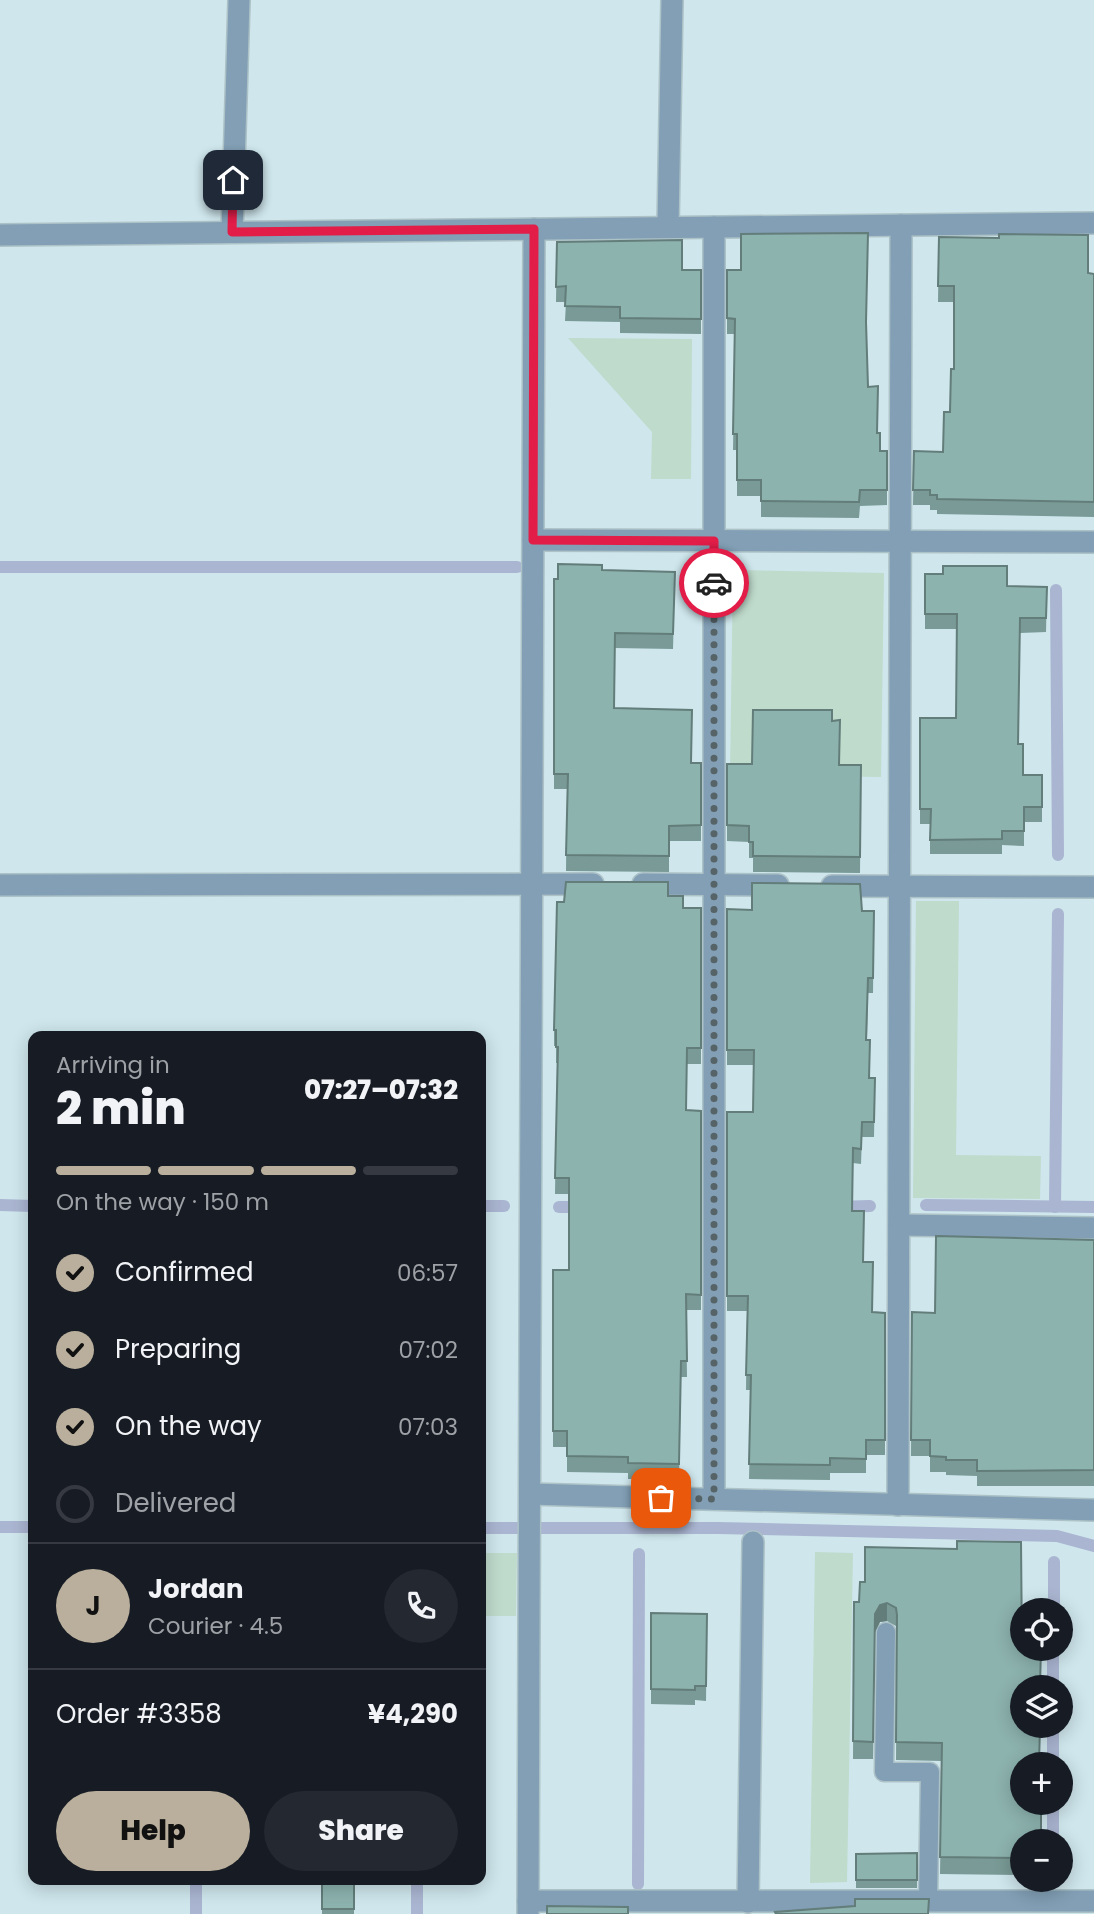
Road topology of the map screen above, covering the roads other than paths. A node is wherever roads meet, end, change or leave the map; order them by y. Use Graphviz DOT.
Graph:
graph roads {
  1 [pos="239,0"];
  2 [pos="672,0"];
  3 [pos="1094,223"];
  4 [pos="901,225"];
  5 [pos="668,227"];
  6 [pos="714,227"];
  7 [pos="534,229"];
  8 [pos="232,232"];
  9 [pos="0,235"];
  10 [pos="533,540"];
  11 [pos="714,541"];
  12 [pos="900,541"];
  13 [pos="1094,542"];
  14 [pos="532,884"];
  15 [pos="0,885"];
  16 [pos="714,885"];
  17 [pos="900,886"];
  18 [pos="1094,887"];
  19 [pos="899,1225"];
  20 [pos="1094,1228"];
  21 [pos="530,1494"];
  22 [pos="714,1499"];
  23 [pos="898,1505"];
  24 [pos="1094,1510"];
  25 [pos="753,1542"];
  26 [pos="886,1632"];
  27 [pos="928,1901"];
  28 [pos="1094,1901"];
  29 [pos="748,1902"];
  30 [pos="528,1907"];
  1 -- 8 [label="street"];
  2 -- 5 [label="street"];
  3 -- 4 [label="street"];
  4 -- 6 [label="street"];
  4 -- 12 [label="street"];
  5 -- 6 [label="street"];
  5 -- 7 [label="street"];
  6 -- 11 [label="street"];
  7 -- 8 [label="street"];
  7 -- 10 [label="street"];
  8 -- 9 [label="street"];
  10 -- 11 [label="street"];
  10 -- 14 [label="street"];
  11 -- 12 [label="street"];
  11 -- 16 [label="street"];
  12 -- 13 [label="street"];
  12 -- 17 [label="street"];
  14 -- 15 [label="street"];
  14 -- 16 [label="street"];
  14 -- 21 [label="street"];
  16 -- 17 [label="street"];
  16 -- 22 [label="street"];
  17 -- 18 [label="street"];
  17 -- 19 [label="street"];
  19 -- 20 [label="street"];
  19 -- 23 [label="street"];
  21 -- 22 [label="street"];
  21 -- 30 [label="street"];
  22 -- 23 [label="street"];
  23 -- 24 [label="street"];
  25 -- 29 [label="street"];
  26 -- 27 [label="lane"];
  27 -- 28 [label="street"];
  27 -- 29 [label="street"];
  29 -- 30 [label="street"];
}
